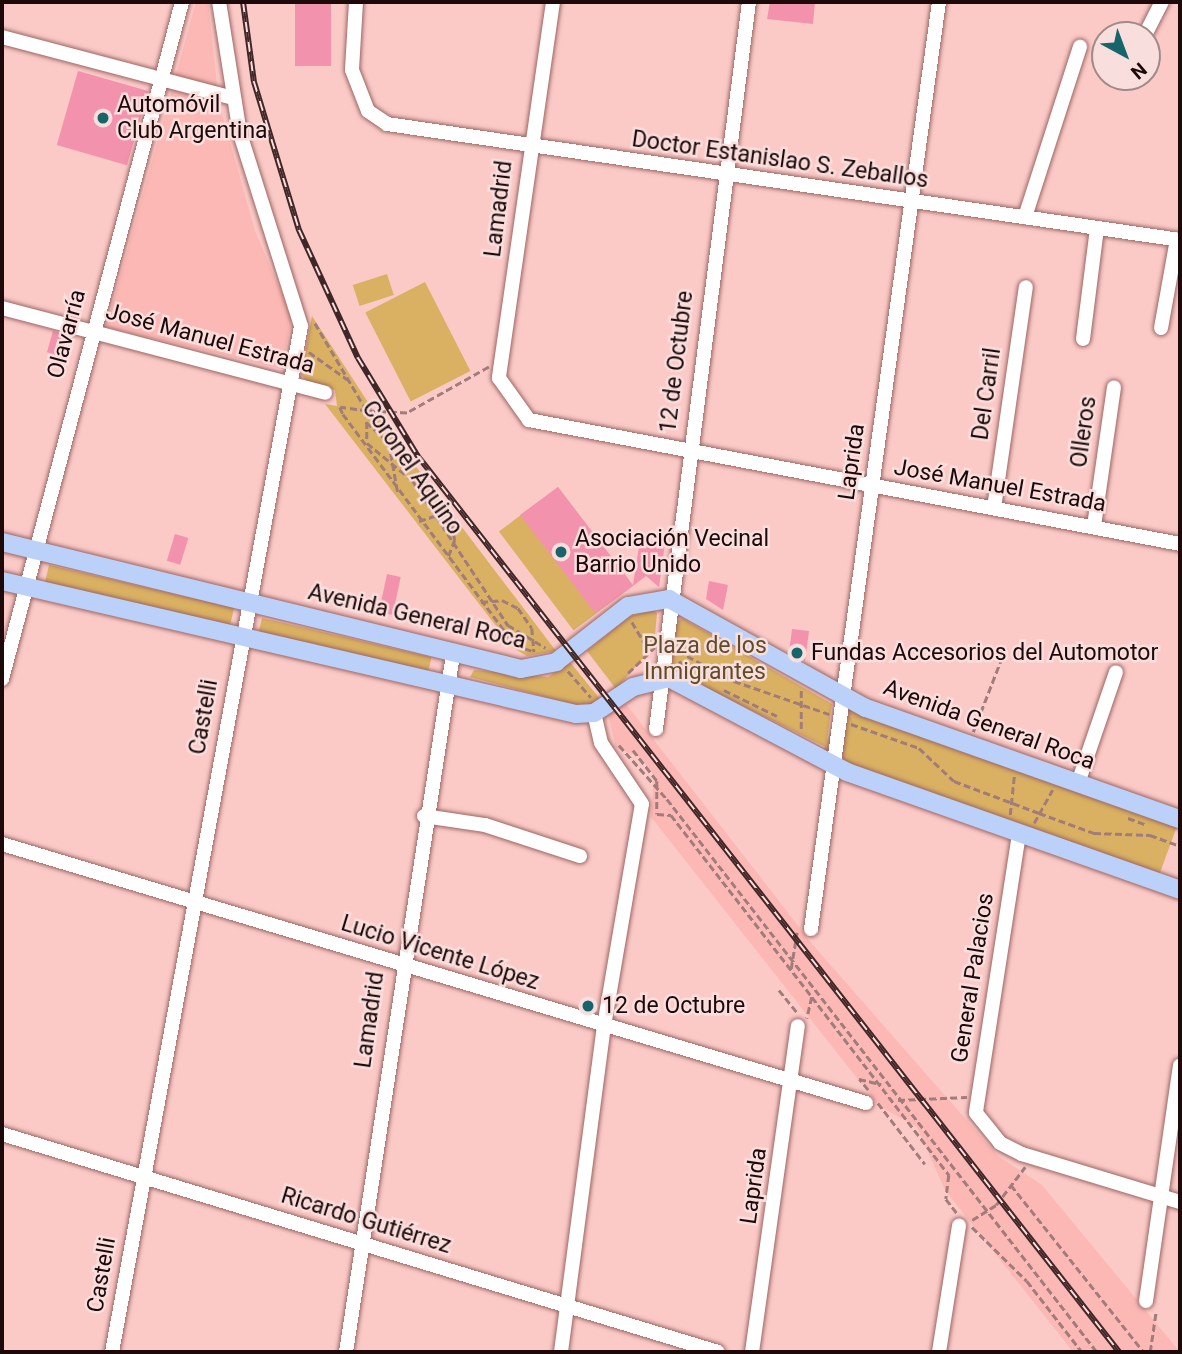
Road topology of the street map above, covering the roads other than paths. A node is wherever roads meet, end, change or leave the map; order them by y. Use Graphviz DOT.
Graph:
graph roads {
  1 [pos="182,2"];
  2 [pos="219,2"];
  3 [pos="356,2"];
  4 [pos="553,2"];
  5 [pos="749,2"];
  6 [pos="939,2"];
  7 [pos="1162,2"];
  8 [pos="1152,21"];
  9 [pos="2,37"];
  10 [pos="1080,47"];
  11 [pos="161,80"];
  12 [pos="233,98"];
  13 [pos="530,148"];
  14 [pos="724,175"];
  15 [pos="912,201"];
  16 [pos="1025,217"];
  17 [pos="1097,228"];
  18 [pos="1179,239"];
  19 [pos="1026,287"];
  20 [pos="2,308"];
  21 [pos="1161,328"];
  22 [pos="91,332"];
  23 [pos="1083,339"];
  24 [pos="288,383"];
  25 [pos="1114,387"];
  26 [pos="325,393"];
  27 [pos="524,415"];
  28 [pos="688,449"];
  29 [pos="872,486"];
  30 [pos="994,508"];
  31 [pos="1094,526"];
  32 [pos="2,542"];
  33 [pos="1180,544"];
  34 [pos="35,550"];
  35 [pos="2,581"];
  36 [pos="27,587"];
  37 [pos="669,599"];
  38 [pos="248,602"];
  39 [pos="240,638"];
  40 [pos="453,654"];
  41 [pos="1116,672"];
  42 [pos="661,678"];
  43 [pos="2,679"];
  44 [pos="444,686"];
  45 [pos="836,701"];
  46 [pos="597,712"];
  47 [pos="656,729"];
  48 [pos="832,765"];
  49 [pos="1071,788"];
  50 [pos="424,816"];
  51 [pos="1180,819"];
  52 [pos="1014,823"];
  53 [pos="2,844"];
  54 [pos="580,856"];
  55 [pos="1180,890"];
  56 [pos="195,901"];
  57 [pos="811,929"];
  58 [pos="401,965"];
  59 [pos="604,1026"];
  60 [pos="799,1026"];
  61 [pos="1180,1065"];
  62 [pos="791,1084"];
  63 [pos="866,1103"];
  64 [pos="2,1133"];
  65 [pos="143,1176"];
  66 [pos="1163,1196"];
  67 [pos="1180,1202"];
  68 [pos="959,1221"];
  69 [pos="360,1242"];
  70 [pos="1146,1301"];
  71 [pos="568,1308"];
  72 [pos="111,1352"];
  73 [pos="346,1352"];
  74 [pos="561,1352"];
  75 [pos="718,1352"];
  76 [pos="752,1352"];
  77 [pos="939,1352"];
  1 -- 11 [label="street, Olavarría"];
  2 -- 12 [label="street"];
  3 -- 13 [label="street, Doctor Estanislao S. Zeballos"];
  4 -- 13 [label="street, Lamadrid"];
  5 -- 14 [label="street, 12 de Octubre"];
  6 -- 15 [label="street, Laprida"];
  7 -- 8 [label="street"];
  9 -- 11 [label="street"];
  10 -- 16 [label="street"];
  11 -- 12 [label="street"];
  11 -- 22 [label="street, Olavarría"];
  12 -- 24 [label="street, Castelli"];
  13 -- 14 [label="street, Doctor Estanislao S. Zeballos"];
  13 -- 27 [label="street, Lamadrid"];
  14 -- 15 [label="street, Doctor Estanislao S. Zeballos"];
  14 -- 28 [label="street, 12 de Octubre"];
  15 -- 16 [label="street, Doctor Estanislao S. Zeballos"];
  15 -- 29 [label="street, Laprida"];
  16 -- 17 [label="street, Doctor Estanislao S. Zeballos"];
  17 -- 18 [label="street, Doctor Estanislao S. Zeballos"];
  17 -- 23 [label="street"];
  18 -- 21 [label="street"];
  19 -- 30 [label="street, Del Carril"];
  20 -- 22 [label="street, José Manuel Estrada"];
  22 -- 24 [label="street, José Manuel Estrada"];
  22 -- 34 [label="street, Olavarría"];
  24 -- 26 [label="street, José Manuel Estrada"];
  24 -- 38 [label="street, Castelli"];
  25 -- 31 [label="street, Olleros"];
  27 -- 28 [label="street, José Manuel Estrada"];
  28 -- 29 [label="street, José Manuel Estrada"];
  28 -- 37 [label="street, 12 de Octubre"];
  29 -- 30 [label="street, José Manuel Estrada"];
  29 -- 45 [label="street, Laprida"];
  30 -- 31 [label="street, José Manuel Estrada"];
  31 -- 33 [label="street, José Manuel Estrada"];
  32 -- 34 [label="main road, Avenida General Roca"];
  34 -- 36 [label="street, Olavarría"];
  34 -- 38 [label="main road, Avenida General Roca"];
  35 -- 36 [label="main road"];
  36 -- 39 [label="main road"];
  36 -- 43 [label="street, Olavarría"];
  37 -- 40 [label="main road, Avenida General Roca"];
  37 -- 42 [label="street, 12 de Octubre"];
  37 -- 45 [label="main road, Avenida General Roca"];
  38 -- 39 [label="street, Castelli"];
  38 -- 40 [label="main road, Avenida General Roca"];
  39 -- 44 [label="main road"];
  39 -- 56 [label="street, Castelli"];
  40 -- 44 [label="street, Lamadrid"];
  41 -- 49 [label="street"];
  42 -- 46 [label="main road"];
  42 -- 47 [label="street, 12 de Octubre"];
  42 -- 48 [label="main road"];
  44 -- 46 [label="main road"];
  44 -- 50 [label="street, Lamadrid"];
  45 -- 48 [label="street, Laprida"];
  45 -- 49 [label="main road, Avenida General Roca"];
  46 -- 59 [label="street"];
  48 -- 52 [label="main road"];
  48 -- 57 [label="street, Laprida"];
  49 -- 51 [label="main road, Avenida General Roca"];
  50 -- 54 [label="street"];
  50 -- 58 [label="street, Lamadrid"];
  52 -- 55 [label="main road"];
  52 -- 66 [label="street, General Palacios"];
  53 -- 56 [label="street, Lucio Vicente López"];
  56 -- 58 [label="street, Lucio Vicente López"];
  56 -- 65 [label="street, Castelli"];
  58 -- 59 [label="street, Lucio Vicente López"];
  58 -- 69 [label="street, Lamadrid"];
  59 -- 62 [label="street, Lucio Vicente López"];
  59 -- 71 [label="street"];
  60 -- 62 [label="street, Laprida"];
  61 -- 66 [label="street"];
  62 -- 63 [label="street, Lucio Vicente López"];
  62 -- 76 [label="street, Laprida"];
  64 -- 65 [label="street, Ricardo Gutiérrez"];
  65 -- 69 [label="street, Ricardo Gutiérrez"];
  65 -- 72 [label="street, Castelli"];
  66 -- 67 [label="street"];
  66 -- 70 [label="street"];
  68 -- 77 [label="street"];
  69 -- 71 [label="street, Ricardo Gutiérrez"];
  69 -- 73 [label="street, Lamadrid"];
  71 -- 74 [label="street"];
  71 -- 75 [label="street, Ricardo Gutiérrez"];
}
